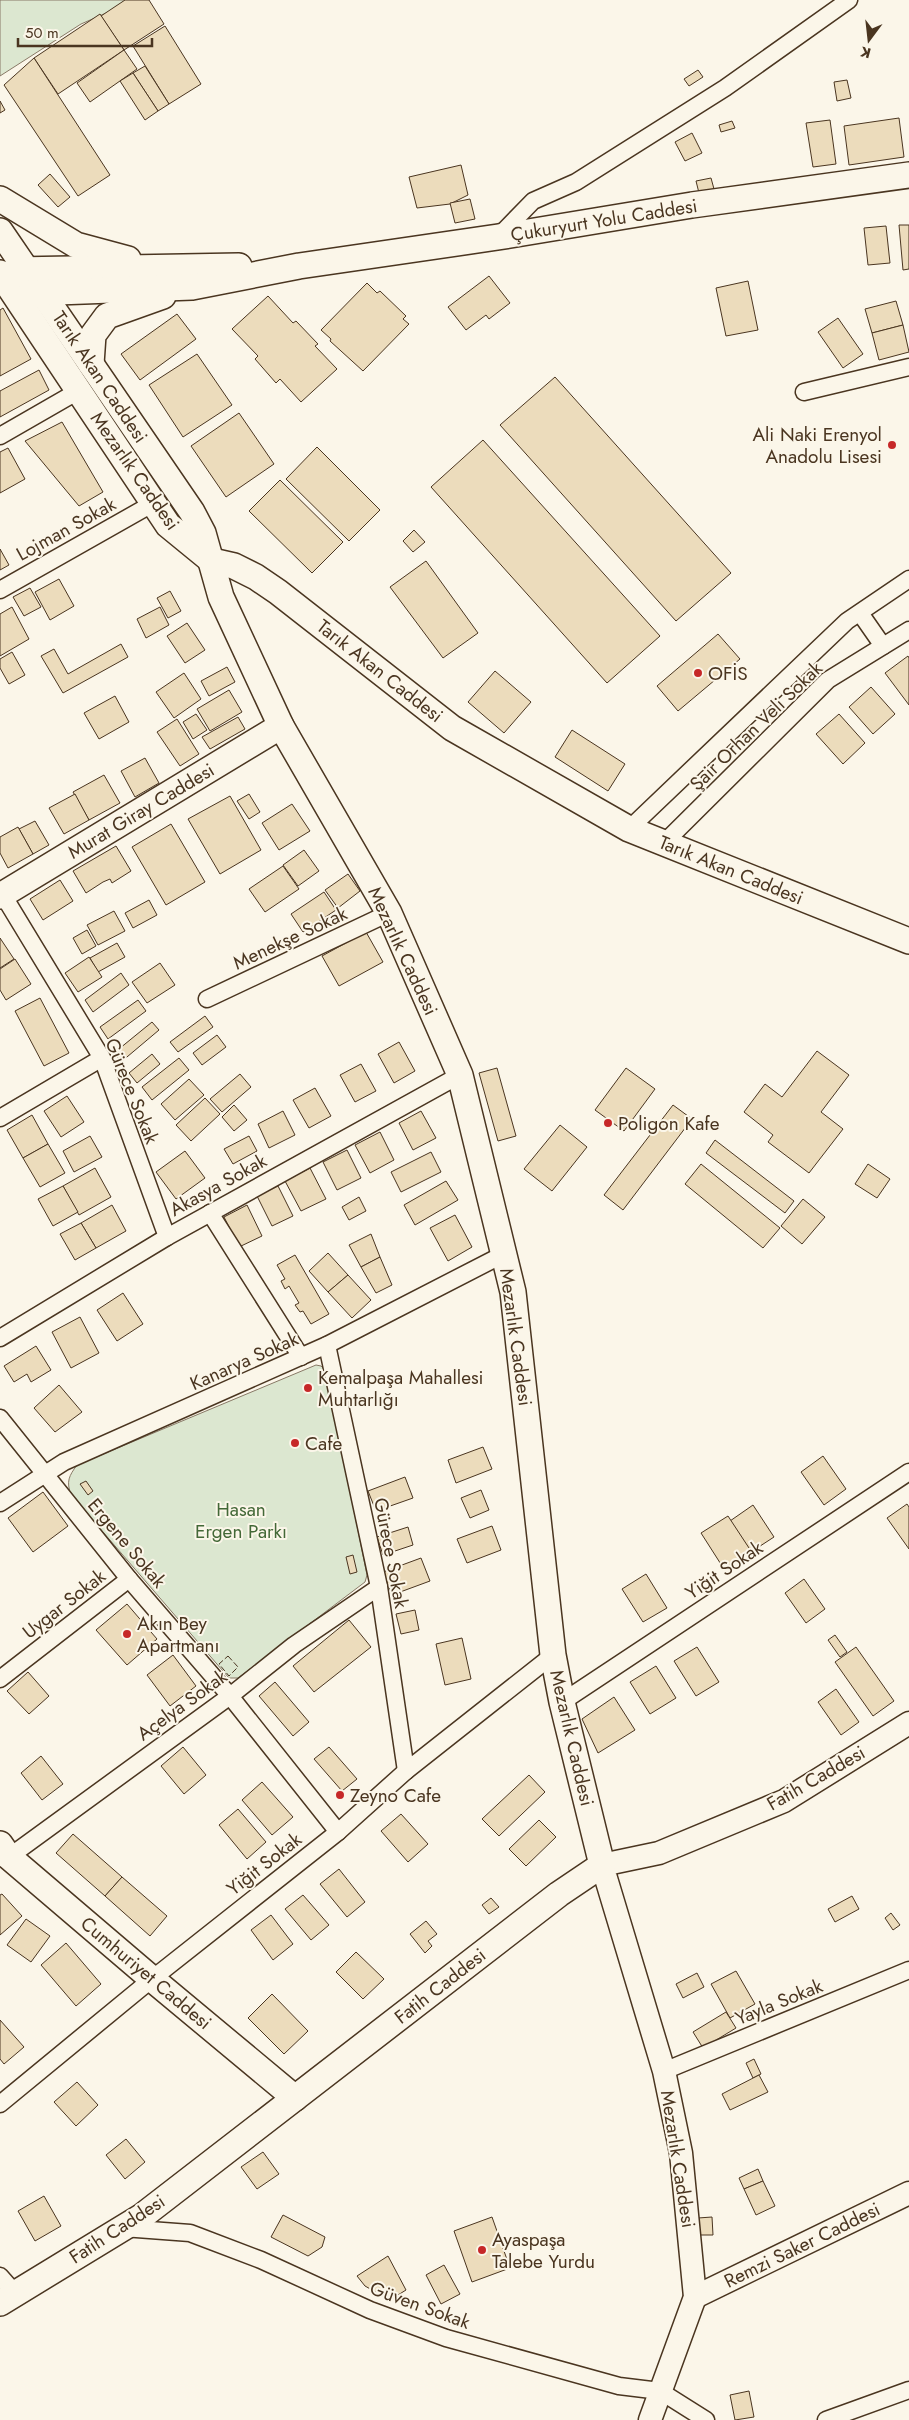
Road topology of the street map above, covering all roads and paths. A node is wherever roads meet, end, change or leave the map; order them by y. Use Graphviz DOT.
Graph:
graph roads {
  1 [pos="849,0"];
  2 [pos="909,175"];
  3 [pos="0,200"];
  4 [pos="0,231"];
  5 [pos="498,237"];
  6 [pos="300,266"];
  7 [pos="157,267"];
  8 [pos="27,269"];
  9 [pos="0,272"];
  10 [pos="192,287"];
  11 [pos="44,292"];
  12 [pos="7,293"];
  13 [pos="91,364"];
  14 [pos="909,367"];
  15 [pos="80,390"];
  16 [pos="804,392"];
  17 [pos="0,436"];
  18 [pos="152,504"];
  19 [pos="212,561"];
  20 [pos="909,579"];
  21 [pos="0,590"];
  22 [pos="860,613"];
  23 [pos="909,630"];
  24 [pos="883,646"];
  25 [pos="281,726"];
  26 [pos="630,828"];
  27 [pos="663,844"];
  28 [pos="1,893"];
  29 [pos="389,913"];
  30 [pos="909,941"];
  31 [pos="207,999"];
  32 [pos="102,1058"];
  33 [pos="460,1075"];
  34 [pos="0,1118"];
  35 [pos="210,1213"];
  36 [pos="167,1236"];
  37 [pos="504,1254"];
  38 [pos="0,1338"];
  39 [pos="327,1345"];
  40 [pos="301,1357"];
  41 [pos="0,1418"];
  42 [pos="909,1472"];
  43 [pos="44,1475"];
  44 [pos="0,1504"];
  45 [pos="129,1579"];
  46 [pos="379,1587"];
  47 [pos="553,1655"];
  48 [pos="0,1679"];
  49 [pos="230,1696"];
  50 [pos="562,1702"];
  51 [pos="909,1723"];
  52 [pos="406,1770"];
  53 [pos="338,1832"];
  54 [pos="5,1850"];
  55 [pos="602,1865"];
  56 [pos="909,1970"];
  57 [pos="152,1980"];
  58 [pos="664,2071"];
  59 [pos="295,2098"];
  60 [pos="0,2104"];
  61 [pos="909,2193"];
  62 [pos="120,2228"];
  63 [pos="5,2291"];
  64 [pos="695,2297"];
  65 [pos="909,2390"];
  66 [pos="660,2391"];
  67 [pos="650,2420"];
  68 [pos="706,2420"];
  69 [pos="826,2420"];
  1 -- 5 [label="street"];
  2 -- 5 [label="main road, Çukuryurt Yolu Caddesi"];
  3 -- 7 [label="main road, Çukuryurt Yolu Caddesi"];
  4 -- 8 [label="main road, Tarık Akan Caddesi"];
  5 -- 6 [label="main road, Çukuryurt Yolu Caddesi"];
  6 -- 7 [label="main road, Çukuryurt Yolu Caddesi"];
  6 -- 10 [label="main road, Çukuryurt Yolu Caddesi"];
  7 -- 8 [label="main road, Çukuryurt Yolu Caddesi"];
  8 -- 9 [label="main road, Çukuryurt Yolu Caddesi"];
  8 -- 11 [label="main road, Tarık Akan Caddesi"];
  9 -- 12 [label="main road, Mezarlık Caddesi"];
  10 -- 11 [label="main road, Çukuryurt Yolu Caddesi"];
  10 -- 13 [label="main road, Çukuryurt Yolu Caddesi"];
  11 -- 12 [label="main road, Çukuryurt Yolu Caddesi"];
  11 -- 13 [label="main road, Tarık Akan Caddesi"];
  12 -- 15 [label="main road, Mezarlık Caddesi"];
  13 -- 19 [label="main road, Tarık Akan Caddesi"];
  14 -- 16 [label="street"];
  15 -- 17 [label="street"];
  15 -- 18 [label="main road, Mezarlık Caddesi"];
  18 -- 19 [label="main road, Mezarlık Caddesi"];
  18 -- 21 [label="street, Lojman Sokak"];
  19 -- 25 [label="main road, Mezarlık Caddesi"];
  19 -- 26 [label="main road, Tarık Akan Caddesi"];
  20 -- 22 [label="street, Şair Orhan Veli Sokak"];
  22 -- 24 [label="street"];
  22 -- 26 [label="street, Şair Orhan Veli Sokak"];
  23 -- 24 [label="street, Şair Orhan Veli Sokak"];
  24 -- 27 [label="street, Şair Orhan Veli Sokak"];
  25 -- 28 [label="main road, Murat Giray Caddesi"];
  25 -- 29 [label="main road, Mezarlık Caddesi"];
  26 -- 27 [label="main road, Tarık Akan Caddesi"];
  27 -- 30 [label="main road, Tarık Akan Caddesi"];
  28 -- 32 [label="street, Gürece Sokak"];
  29 -- 31 [label="street, Menekşe Sokak"];
  29 -- 33 [label="main road, Mezarlık Caddesi"];
  32 -- 34 [label="street"];
  32 -- 36 [label="street, Gürece Sokak"];
  33 -- 35 [label="street, Akasya Sokak"];
  33 -- 37 [label="main road, Mezarlık Caddesi"];
  35 -- 36 [label="street, Akasya Sokak"];
  35 -- 40 [label="street"];
  36 -- 38 [label="street, Akasya Sokak"];
  37 -- 39 [label="street, Kanarya Sokak"];
  37 -- 47 [label="main road, Mezarlık Caddesi"];
  39 -- 40 [label="street, Kanarya Sokak"];
  39 -- 46 [label="street, Gürece Sokak"];
  40 -- 43 [label="street, Kanarya Sokak"];
  41 -- 43 [label="street, Ergene Sokak"];
  42 -- 50 [label="street, Yiğit Sokak"];
  43 -- 44 [label="street, Kanarya Sokak"];
  43 -- 45 [label="street, Ergene Sokak"];
  45 -- 48 [label="street, Uygar Sokak"];
  45 -- 49 [label="street, Ergene Sokak"];
  46 -- 49 [label="street, Açelya Sokak"];
  46 -- 52 [label="street, Gürece Sokak"];
  47 -- 50 [label="main road, Mezarlık Caddesi"];
  47 -- 52 [label="street, Yiğit Sokak"];
  49 -- 53 [label="street, Ergene Sokak"];
  49 -- 54 [label="street, Açelya Sokak"];
  50 -- 55 [label="main road, Mezarlık Caddesi"];
  51 -- 55 [label="street, Fatih Caddesi"];
  52 -- 53 [label="street, Yiğit Sokak"];
  53 -- 57 [label="street, Yiğit Sokak"];
  54 -- 57 [label="main road, Cumhuriyet Caddesi"];
  55 -- 58 [label="street, Mezarlık Caddesi"];
  55 -- 59 [label="main road, Fatih Caddesi"];
  56 -- 58 [label="street, Yayla Sokak"];
  57 -- 59 [label="main road, Cumhuriyet Caddesi"];
  57 -- 60 [label="street, Yiğit Sokak"];
  58 -- 64 [label="street, Mezarlık Caddesi"];
  59 -- 62 [label="main road, Fatih Caddesi"];
  61 -- 64 [label="street, Remzi Saker Caddesi"];
  62 -- 63 [label="main road, Fatih Caddesi"];
  62 -- 66 [label="street, Güven Sokak"];
  64 -- 66 [label="street, Mezarlık Caddesi"];
  65 -- 69 [label="street"];
  66 -- 67 [label="street, Mezarlık Caddesi"];
  66 -- 68 [label="street, Güven Sokak"];
}
